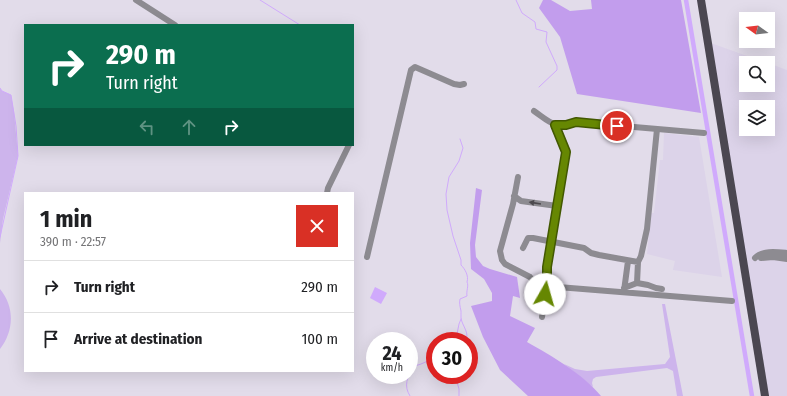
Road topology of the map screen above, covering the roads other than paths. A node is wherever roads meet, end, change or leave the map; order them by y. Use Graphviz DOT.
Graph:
graph roads {
  1 [pos="136,0"];
  2 [pos="702,0"];
  3 [pos="173,24"];
  4 [pos="464,84"];
  5 [pos="534,111"];
  6 [pos="555,125"];
  7 [pos="657,130"];
  8 [pos="704,133"];
  9 [pos="349,146"];
  10 [pos="518,178"];
  11 [pos="327,192"];
  12 [pos="514,196"];
  13 [pos="557,206"];
  14 [pos="551,241"];
  15 [pos="523,248"];
  16 [pos="787,253"];
  17 [pos="367,257"];
  18 [pos="786,260"];
  19 [pos="628,261"];
  20 [pos="638,262"];
  21 [pos="636,283"];
  22 [pos="548,284"];
  23 [pos="662,289"];
  24 [pos="624,290"];
  25 [pos="732,301"];
  26 [pos="542,317"];
  27 [pos="765,396"];
  1 -- 3 [label="street"];
  2 -- 27 [label="main road"];
  4 -- 17 [label="street"];
  5 -- 6 [label="street"];
  6 -- 7 [label="street"];
  6 -- 13 [label="street"];
  7 -- 8 [label="street"];
  7 -- 20 [label="street"];
  9 -- 11 [label="street"];
  10 -- 12 [label="street"];
  13 -- 12 [label="street, one-way"];
  12 -- 22 [label="street"];
  13 -- 14 [label="street"];
  14 -- 15 [label="street"];
  14 -- 19 [label="street"];
  14 -- 22 [label="street"];
  16 -- 18 [label="street"];
  19 -- 20 [label="street"];
  19 -- 24 [label="street"];
  20 -- 21 [label="street"];
  21 -- 23 [label="street"];
  21 -- 24 [label="street"];
  22 -- 24 [label="street"];
  22 -- 26 [label="street"];
  24 -- 25 [label="street"];
}
